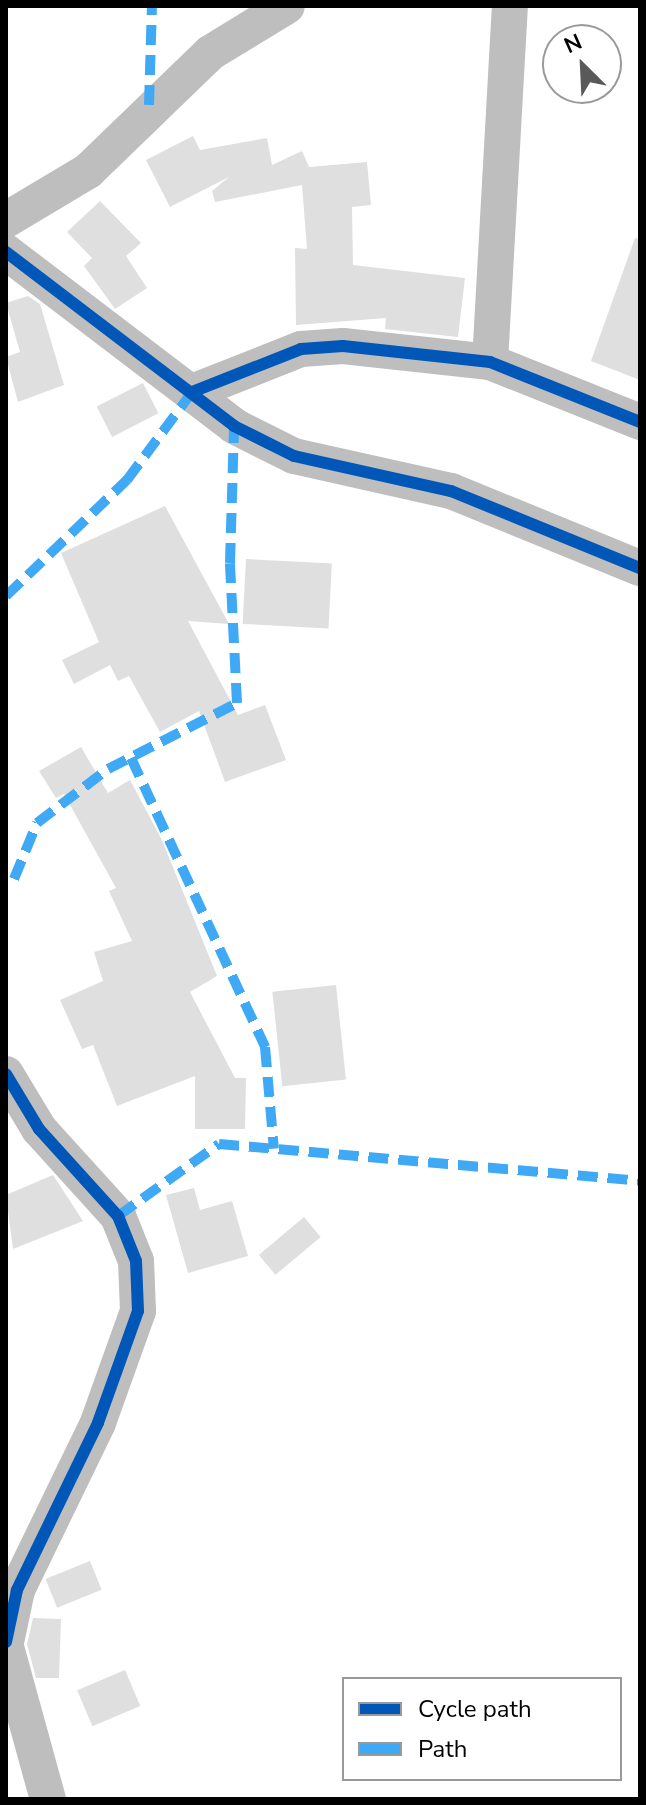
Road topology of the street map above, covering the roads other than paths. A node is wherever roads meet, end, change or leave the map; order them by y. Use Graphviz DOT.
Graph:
graph roads {
  1 [pos="287,6"];
  2 [pos="510,6"];
  3 [pos="6,220"];
  4 [pos="6,252"];
  5 [pos="490,362"];
  6 [pos="192,392"];
  7 [pos="640,422"];
  8 [pos="640,568"];
  9 [pos="6,1074"];
  10 [pos="6,1644"];
  11 [pos="48,1799"];
  1 -- 3 [label="street"];
  2 -- 5 [label="street"];
  4 -- 6 [label="street"];
  5 -- 6 [label="street"];
  5 -- 7 [label="street"];
  6 -- 8 [label="street"];
  9 -- 10 [label="street"];
  10 -- 11 [label="street"];
}
